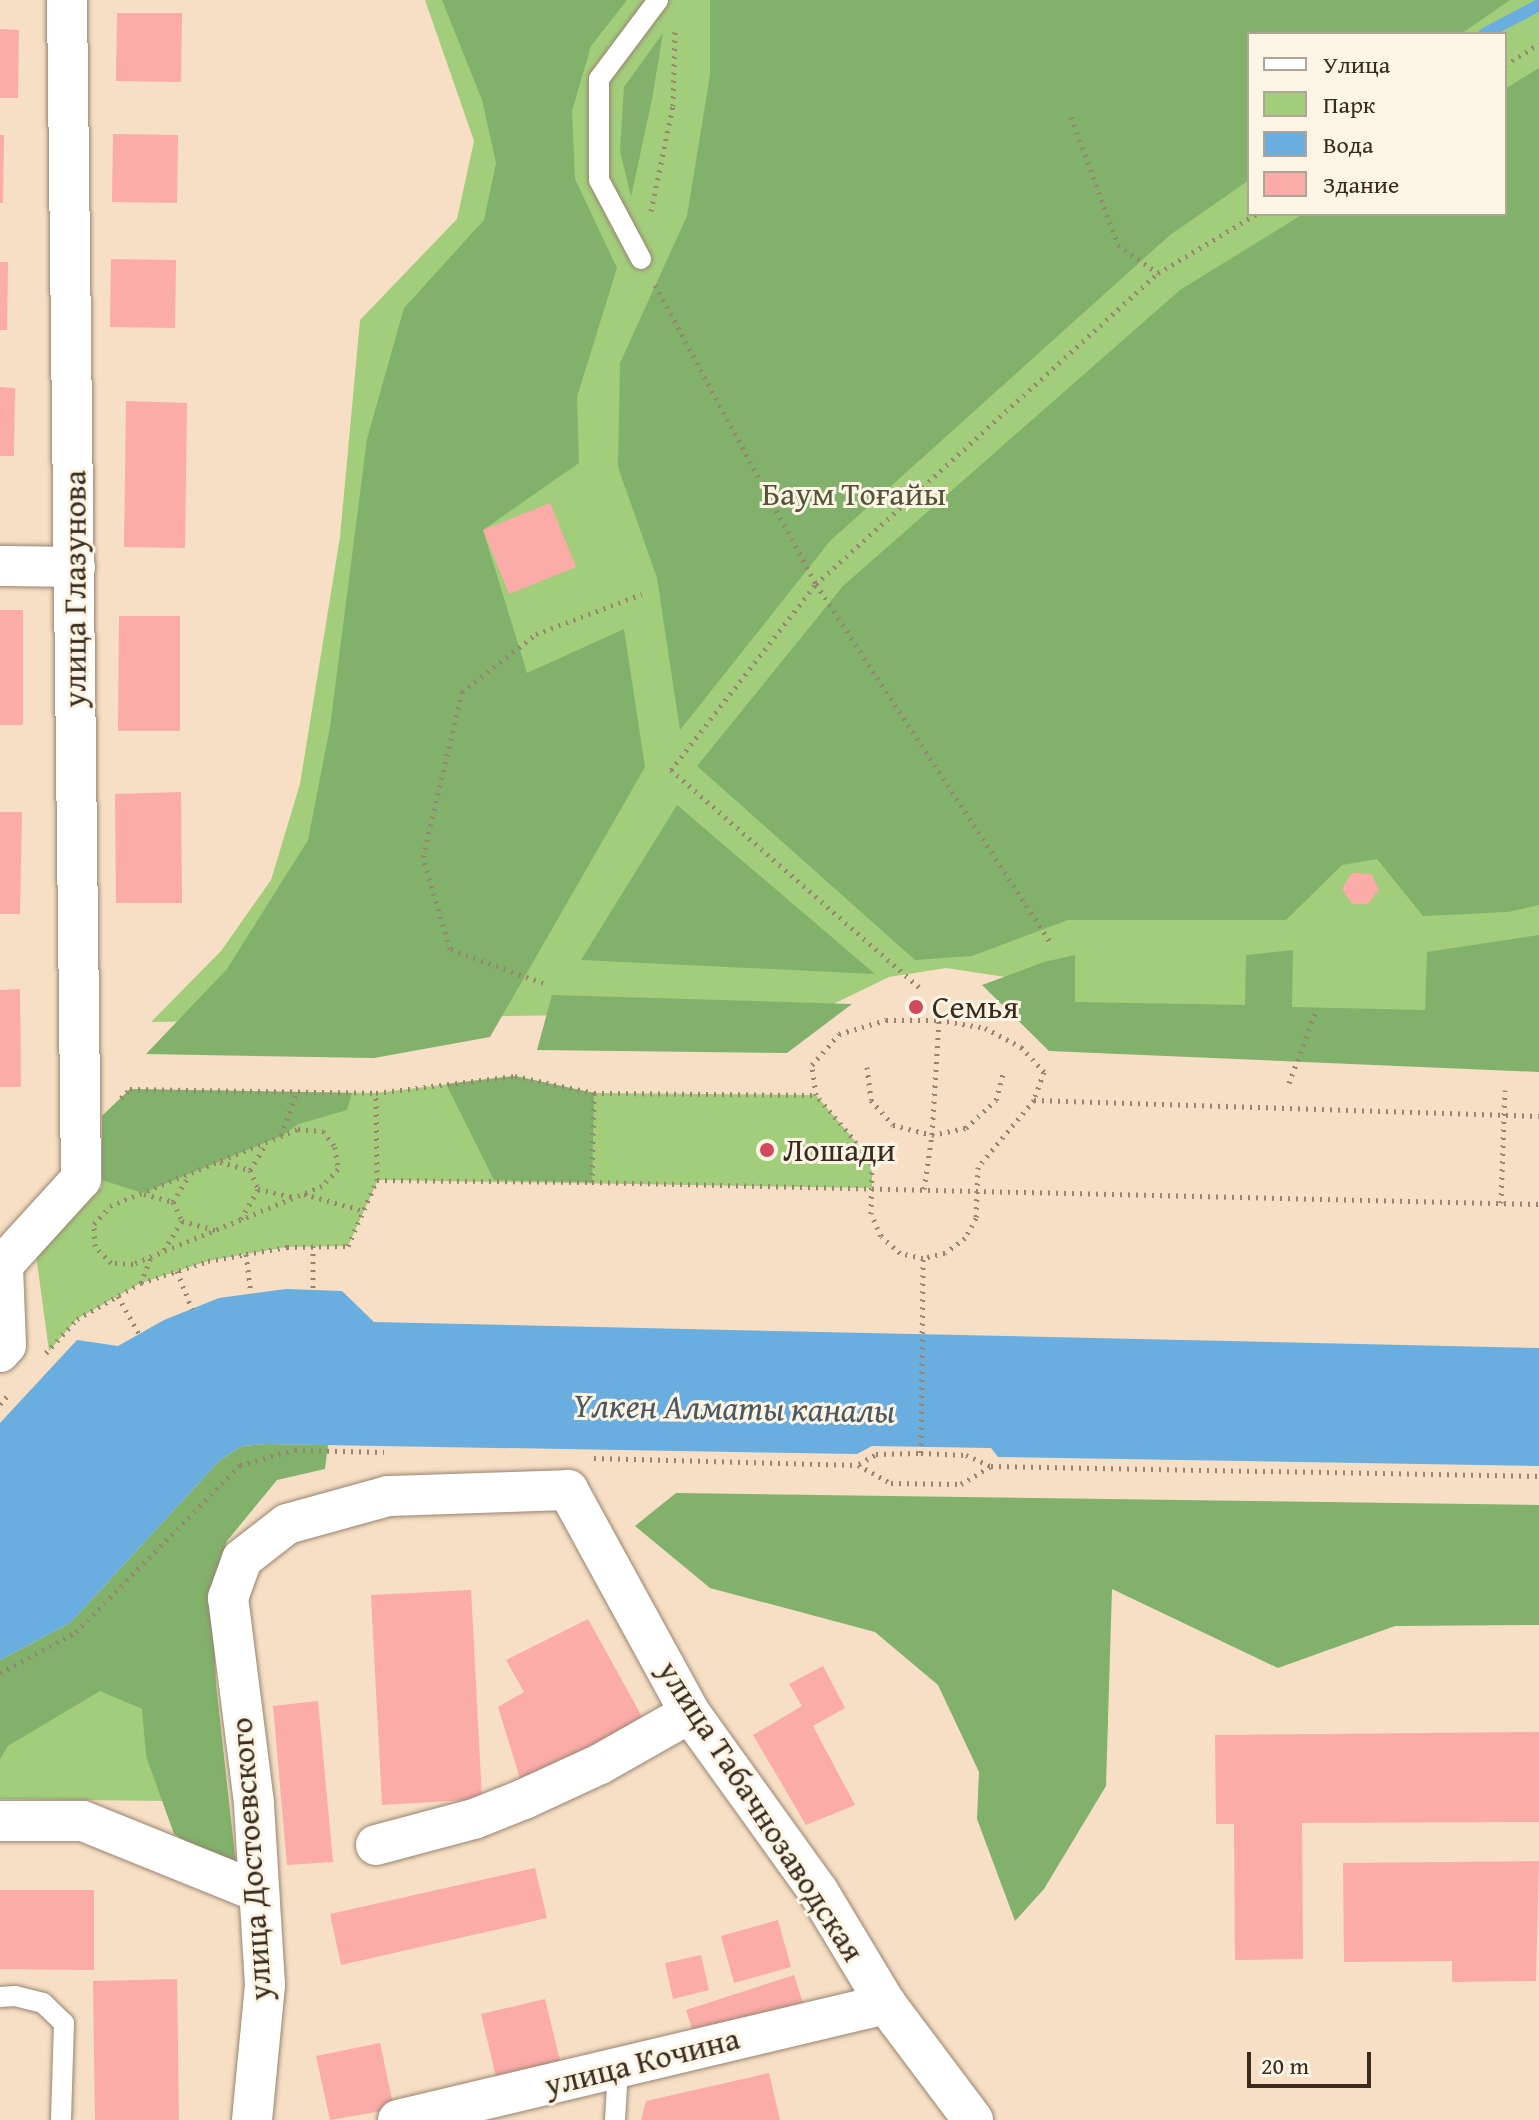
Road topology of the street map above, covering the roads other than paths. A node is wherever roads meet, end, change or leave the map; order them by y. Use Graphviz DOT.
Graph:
graph roads {
  1 [pos="67,0"];
  2 [pos="658,0"];
  3 [pos="641,259"];
  4 [pos="0,566"];
  5 [pos="75,567"];
  6 [pos="1,1267"];
  7 [pos="10,1367"];
  8 [pos="228,1598"];
  9 [pos="690,1713"];
  10 [pos="0,1821"];
  11 [pos="376,1845"];
  12 [pos="259,1892"];
  13 [pos="0,1997"];
  14 [pos="886,2004"];
  15 [pos="618,2069"];
  16 [pos="61,2120"];
  17 [pos="252,2120"];
  18 [pos="398,2120"];
  19 [pos="615,2120"];
  20 [pos="973,2120"];
  1 -- 5 [label="street, улица Глазунова"];
  2 -- 3 [label="lane"];
  4 -- 5 [label="street"];
  5 -- 6 [label="street, улица Глазунова"];
  6 -- 7 [label="street"];
  8 -- 9 [label="street, улица Табачнозаводская"];
  8 -- 12 [label="street, улица Достоевского"];
  9 -- 11 [label="street"];
  9 -- 14 [label="street, улица Табачнозаводская"];
  10 -- 12 [label="street"];
  12 -- 17 [label="street, улица Достоевского"];
  13 -- 16 [label="lane"];
  14 -- 15 [label="street, улица Кочина"];
  14 -- 20 [label="street, улица Табачнозаводская"];
  15 -- 18 [label="street, улица Кочина"];
  15 -- 19 [label="lane"];
}
